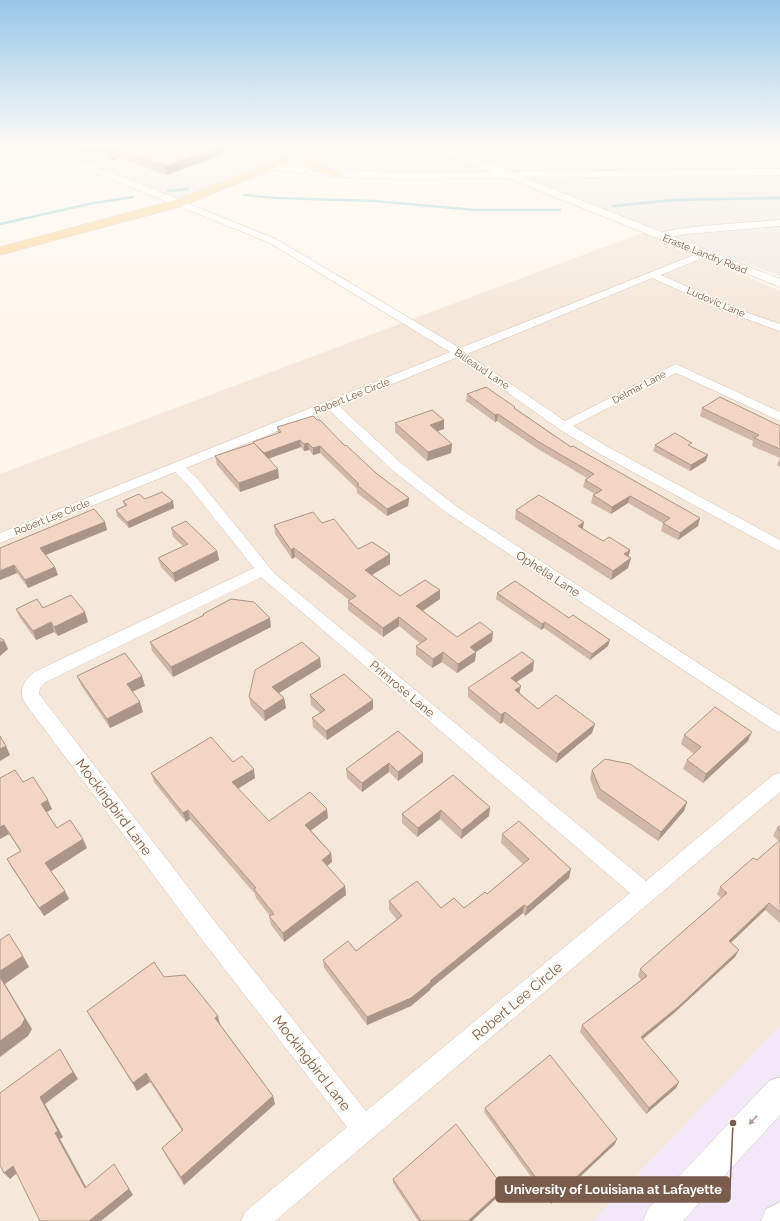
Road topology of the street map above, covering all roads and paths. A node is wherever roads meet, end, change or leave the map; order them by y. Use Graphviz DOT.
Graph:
graph roads {
  1 [pos="174,201"];
  2 [pos="184,201"];
  3 [pos="189,201"];
  4 [pos="572,201"];
  5 [pos="179,203"];
  6 [pos="780,223"];
  7 [pos="660,236"];
  8 [pos="0,251"];
  9 [pos="704,254"];
  10 [pos="653,275"];
  11 [pos="780,283"];
  12 [pos="780,328"];
  13 [pos="460,353"];
  14 [pos="331,405"];
  15 [pos="780,417"];
  16 [pos="564,426"];
  17 [pos="177,467"];
  18 [pos="0,538"];
  19 [pos="780,546"];
  20 [pos="262,570"];
  21 [pos="780,725"];
  22 [pos="780,781"];
  23 [pos="645,893"];
  24 [pos="780,1092"];
  25 [pos="364,1129"];
  26 [pos="254,1221"];
  27 [pos="660,1221"];
  1 -- 5 [label="street"];
  2 -- 5 [label="main road"];
  3 -- 5 [label="main road"];
  4 -- 7 [label="street, Eraste Landry Road"];
  5 -- 8 [label="main road"];
  5 -- 13 [label="street, Billeaud Lane"];
  6 -- 7 [label="street"];
  7 -- 9 [label="street, Eraste Landry Road"];
  9 -- 10 [label="street, Robert Lee Circle"];
  9 -- 11 [label="street, Eraste Landry Road"];
  10 -- 12 [label="street, Ludovic Lane"];
  10 -- 13 [label="street, Robert Lee Circle"];
  13 -- 14 [label="street, Robert Lee Circle"];
  13 -- 16 [label="street, Billeaud Lane"];
  14 -- 17 [label="street, Robert Lee Circle"];
  14 -- 21 [label="street, Ophelia Lane"];
  15 -- 16 [label="street, Delmar Lane"];
  16 -- 19 [label="street, Billeaud Lane"];
  17 -- 18 [label="street, Robert Lee Circle"];
  17 -- 20 [label="street, Primrose Lane"];
  20 -- 23 [label="street, Primrose Lane"];
  20 -- 25 [label="street, Mockingbird Lane"];
  22 -- 23 [label="street, Robert Lee Circle"];
  23 -- 25 [label="street, Robert Lee Circle"];
  24 -- 27 [label="street, one-way"];
  25 -- 26 [label="street, Robert Lee Circle"];
}
